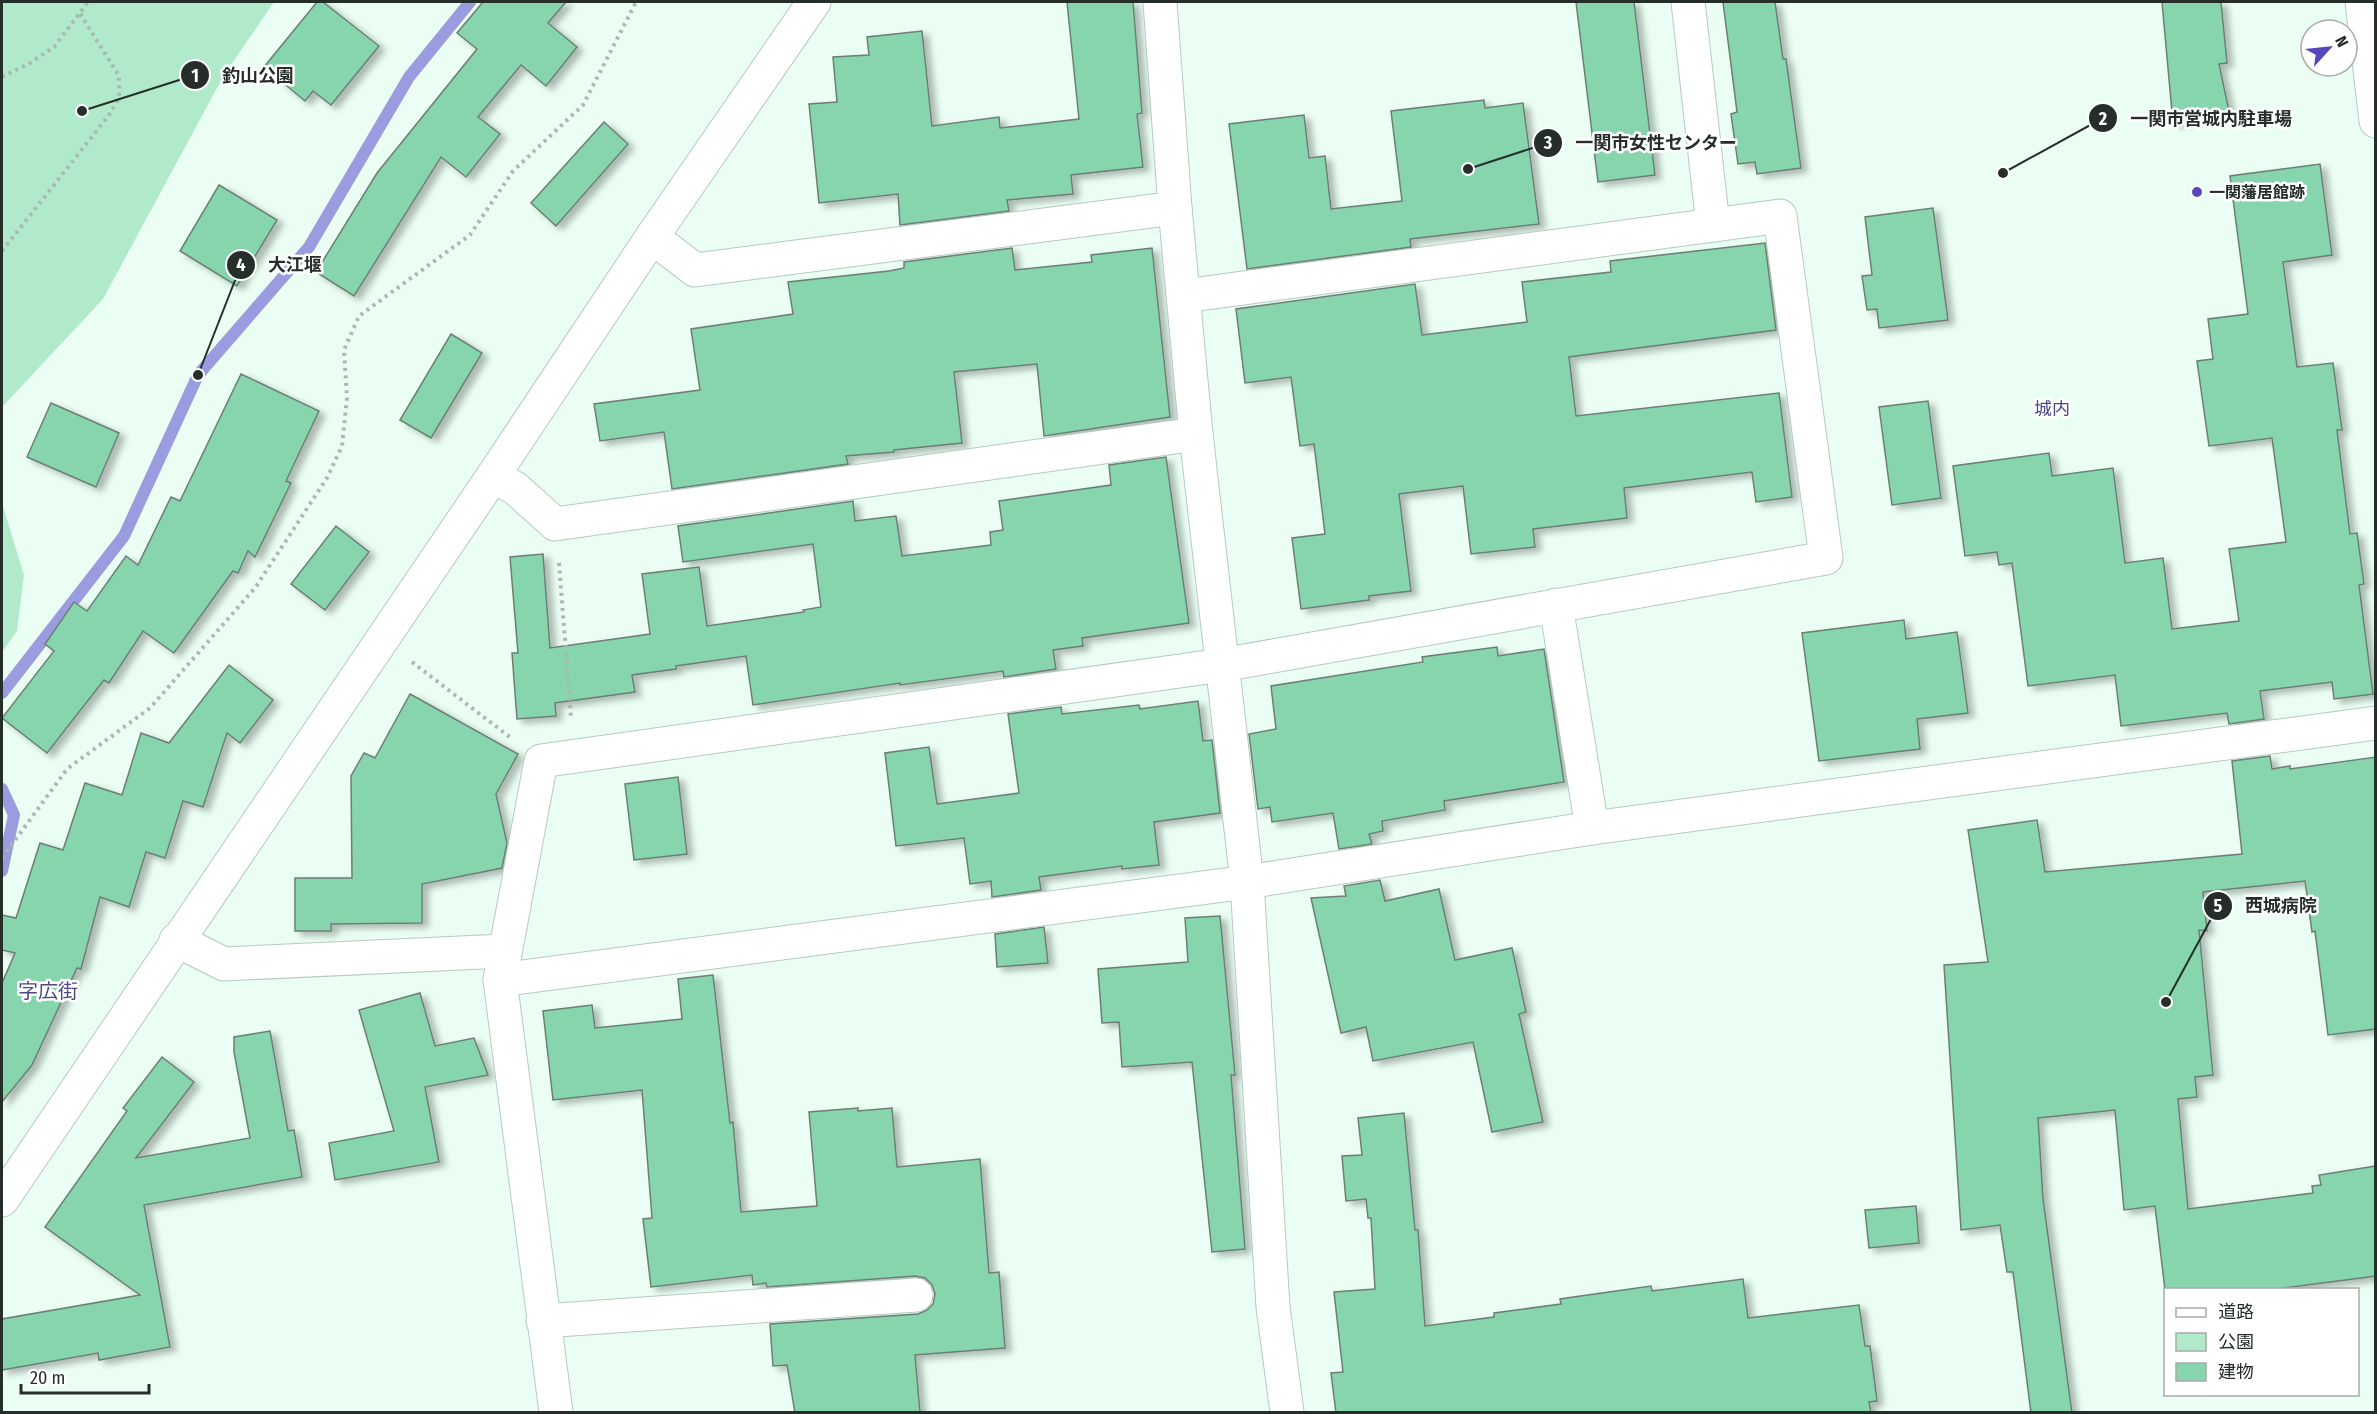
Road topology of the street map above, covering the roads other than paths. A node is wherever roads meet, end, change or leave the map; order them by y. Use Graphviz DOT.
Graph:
graph roads {
  1 [pos="814,2"];
  2 [pos="1160,2"];
  3 [pos="1688,2"];
  4 [pos="2362,2"];
  5 [pos="2376,122"];
  6 [pos="1175,208"];
  7 [pos="1713,225"];
  8 [pos="652,237"];
  9 [pos="1184,296"];
  10 [pos="1196,434"];
  11 [pos="493,476"];
  12 [pos="1556,604"];
  13 [pos="1222,665"];
  14 [pos="2376,723"];
  15 [pos="1592,828"];
  16 [pos="1247,882"];
  17 [pos="176,940"];
  18 [pos="502,965"];
  19 [pos="2,1200"];
  20 [pos="916,1295"];
  21 [pos="543,1321"];
  22 [pos="556,1413"];
  23 [pos="1287,1413"];
  1 -- 8 [label="main road"];
  2 -- 6 [label="main road"];
  3 -- 7 [label="main road"];
  4 -- 5 [label="main road"];
  6 -- 8 [label="main road"];
  6 -- 9 [label="main road"];
  7 -- 9 [label="main road"];
  7 -- 12 [label="main road"];
  8 -- 11 [label="main road"];
  9 -- 10 [label="main road"];
  10 -- 11 [label="main road"];
  10 -- 13 [label="main road"];
  11 -- 17 [label="main road"];
  12 -- 13 [label="main road"];
  12 -- 15 [label="main road"];
  13 -- 16 [label="main road"];
  13 -- 18 [label="main road"];
  14 -- 15 [label="main road"];
  15 -- 16 [label="main road"];
  16 -- 18 [label="main road"];
  16 -- 23 [label="main road"];
  17 -- 18 [label="main road"];
  17 -- 19 [label="main road"];
  18 -- 21 [label="main road"];
  20 -- 21 [label="main road"];
  21 -- 22 [label="main road"];
}
